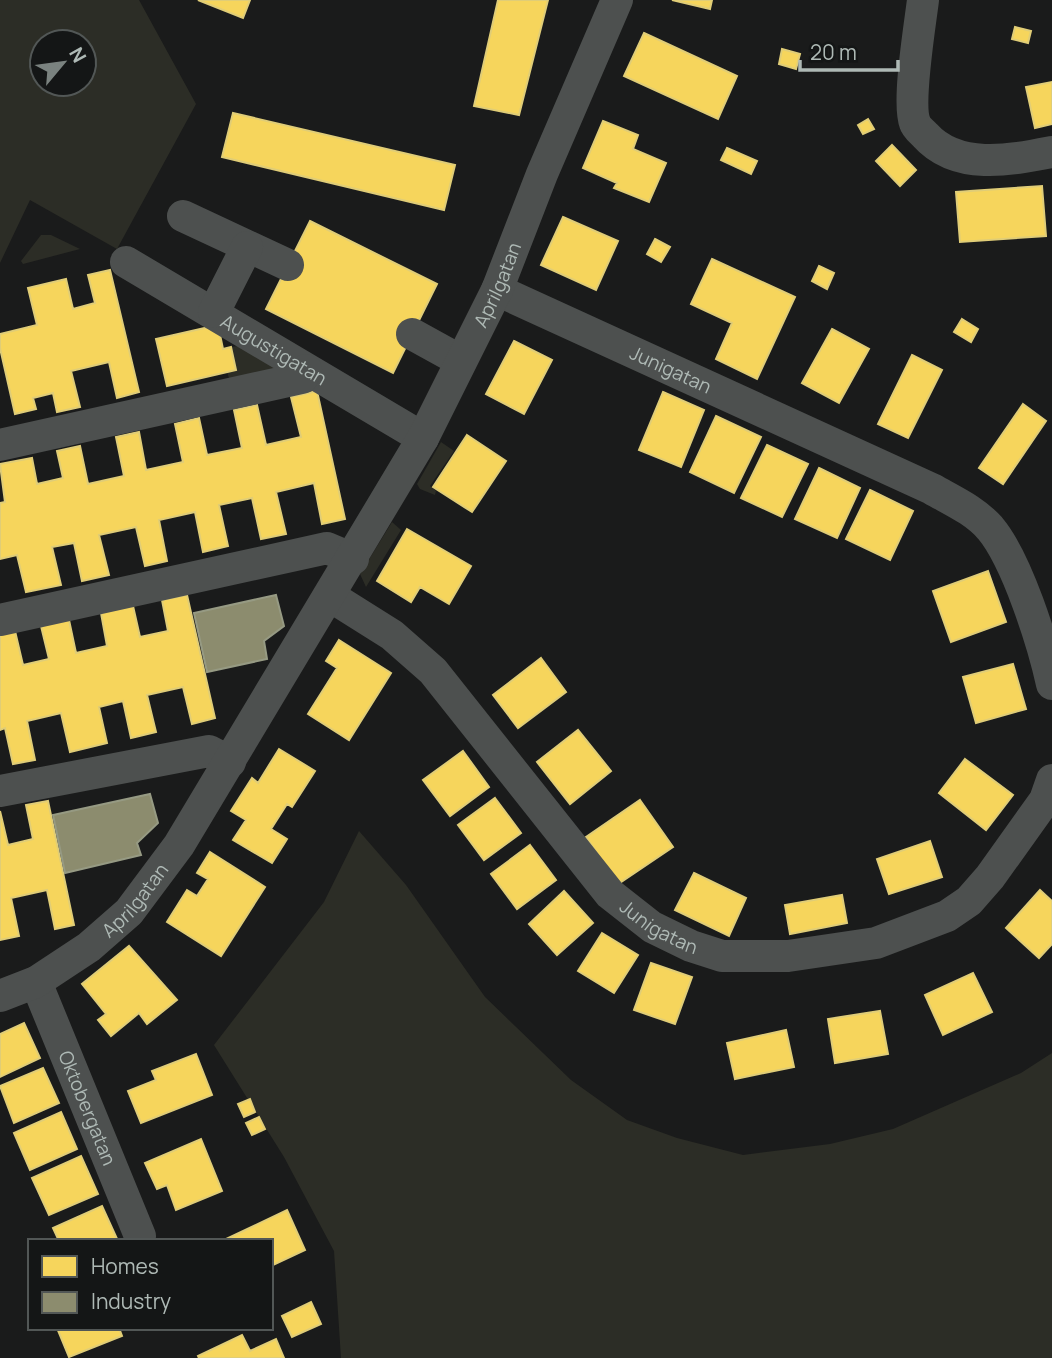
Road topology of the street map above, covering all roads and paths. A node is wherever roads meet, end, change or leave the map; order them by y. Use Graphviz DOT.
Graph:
graph roads {
  1 [pos="617,0"];
  2 [pos="923,0"];
  3 [pos="1052,152"];
  4 [pos="183,216"];
  5 [pos="247,247"];
  6 [pos="126,262"];
  7 [pos="288,265"];
  8 [pos="497,290"];
  9 [pos="214,312"];
  10 [pos="412,334"];
  11 [pos="461,360"];
  12 [pos="306,370"];
  13 [pos="423,438"];
  14 [pos="0,445"];
  15 [pos="353,559"];
  16 [pos="330,596"];
  17 [pos="0,620"];
  18 [pos="1052,684"];
  19 [pos="230,762"];
  20 [pos="1052,780"];
  21 [pos="0,791"];
  22 [pos="36,982"];
  23 [pos="0,996"];
  24 [pos="144,1239"];
  1 -- 8 [label="street, Aprilgatan"];
  2 -- 3 [label="street"];
  4 -- 5 [label="street"];
  5 -- 7 [label="street"];
  5 -- 9 [label="street"];
  6 -- 9 [label="street, Augustigatan"];
  8 -- 11 [label="street, Aprilgatan"];
  8 -- 18 [label="street, Junigatan"];
  9 -- 12 [label="street, Augustigatan"];
  10 -- 11 [label="street"];
  11 -- 13 [label="street, Aprilgatan"];
  12 -- 13 [label="street, Augustigatan"];
  12 -- 14 [label="street"];
  13 -- 15 [label="street, Aprilgatan"];
  15 -- 16 [label="street, Aprilgatan"];
  15 -- 17 [label="street"];
  16 -- 19 [label="street, Aprilgatan"];
  16 -- 20 [label="street, Junigatan"];
  19 -- 21 [label="street"];
  19 -- 22 [label="street, Aprilgatan"];
  22 -- 23 [label="street, Aprilgatan"];
  22 -- 24 [label="street, Oktobergatan"];
}
